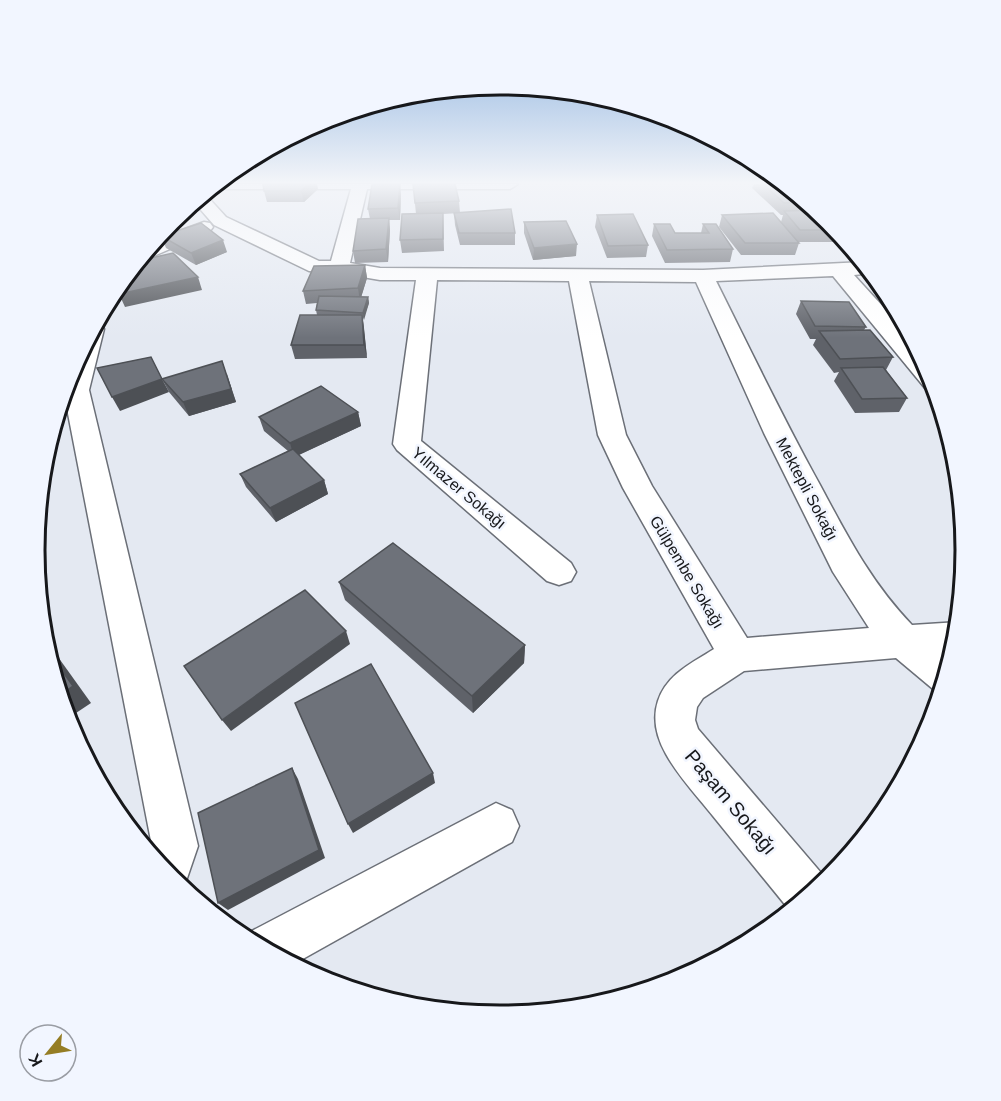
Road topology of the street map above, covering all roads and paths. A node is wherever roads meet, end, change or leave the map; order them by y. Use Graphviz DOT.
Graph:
graph roads {
  1 [pos="184,235"];
  2 [pos="250,235"];
  3 [pos="347,235"];
  4 [pos="164,244"];
  5 [pos="339,267"];
  6 [pos="858,269"];
  7 [pos="839,270"];
  8 [pos="427,275"];
  9 [pos="578,276"];
  10 [pos="703,276"];
  11 [pos="913,358"];
  12 [pos="72,398"];
  13 [pos="559,572"];
  14 [pos="947,638"];
  15 [pos="904,642"];
  16 [pos="736,655"];
  17 [pos="939,671"];
  18 [pos="496,826"];
  19 [pos="169,864"];
  20 [pos="805,890"];
  21 [pos="275,946"];
  1 -- 4 [label="street"];
  2 -- 5 [label="street"];
  3 -- 5 [label="street"];
  5 -- 8 [label="street"];
  6 -- 7 [label="street"];
  7 -- 10 [label="street"];
  7 -- 11 [label="street"];
  8 -- 9 [label="street"];
  8 -- 13 [label="street, Yılmazer Sokağı"];
  9 -- 10 [label="street"];
  9 -- 16 [label="street, Gülpembe Sokağı"];
  10 -- 15 [label="street, Mektepli Sokağı"];
  12 -- 19 [label="street"];
  14 -- 15 [label="street"];
  15 -- 16 [label="street"];
  15 -- 17 [label="street, Mektepli Sokağı"];
  16 -- 20 [label="street, Paşam Sokağı"];
  18 -- 21 [label="street"];
}
